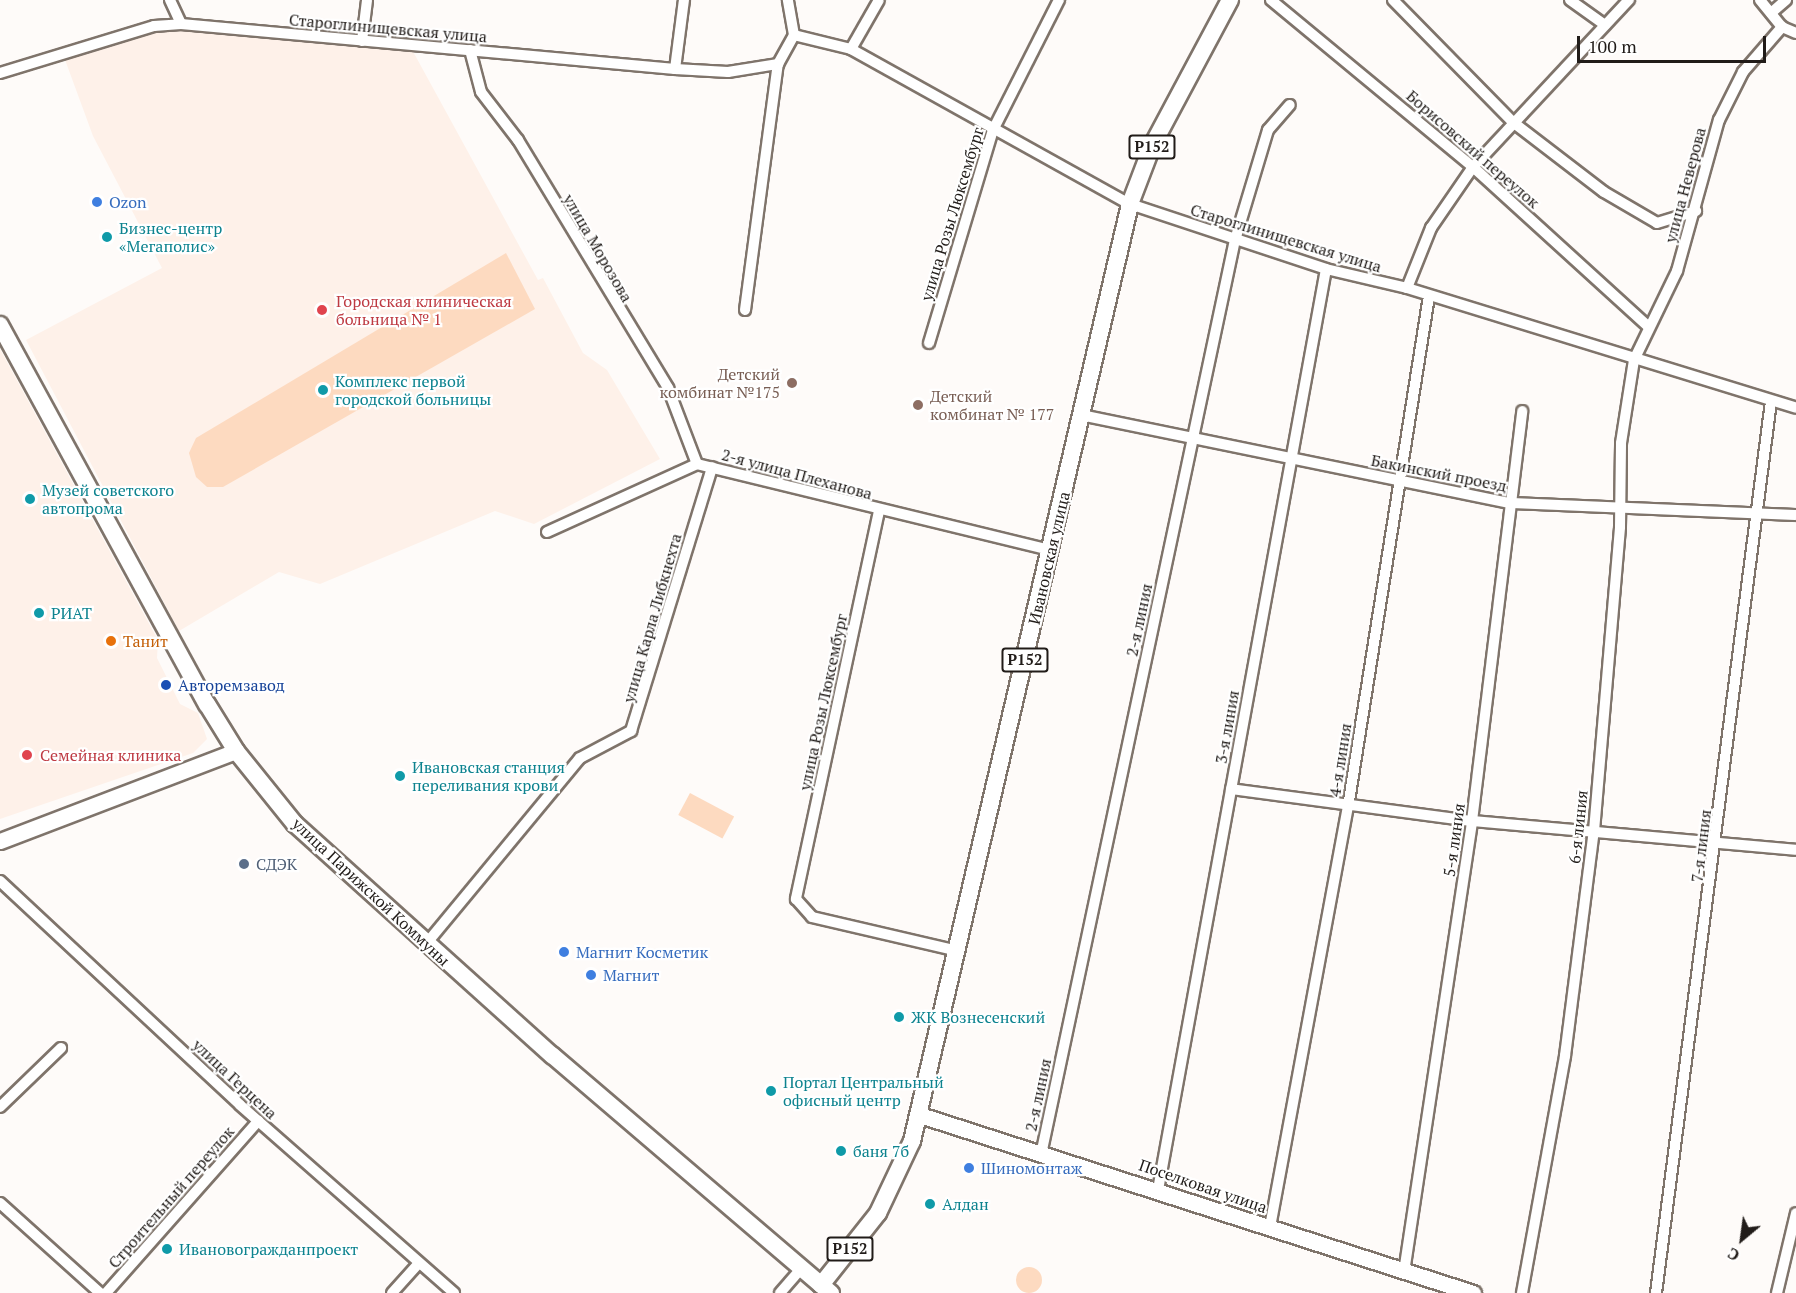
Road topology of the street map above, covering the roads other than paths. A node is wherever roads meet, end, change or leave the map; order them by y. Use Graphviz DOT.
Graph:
graph roads {
  1 [pos="170,0"];
  2 [pos="367,0"];
  3 [pos="684,0"];
  4 [pos="788,0"];
  5 [pos="879,0"];
  6 [pos="1059,0"];
  7 [pos="1230,0"];
  8 [pos="1271,0"];
  9 [pos="1393,0"];
  10 [pos="1570,0"];
  11 [pos="1629,0"];
  12 [pos="1760,0"];
  13 [pos="1786,0"];
  14 [pos="1771,13"];
  15 [pos="181,24"];
  16 [pos="1605,25"];
  17 [pos="1782,27"];
  18 [pos="1796,33"];
  19 [pos="794,35"];
  20 [pos="362,41"];
  21 [pos="851,49"];
  22 [pos="470,50"];
  23 [pos="778,64"];
  24 [pos="675,69"];
  25 [pos="0,73"];
  26 [pos="1290,105"];
  27 [pos="1514,123"];
  28 [pos="993,130"];
  29 [pos="1473,167"];
  30 [pos="1130,204"];
  31 [pos="1696,211"];
  32 [pos="1235,240"];
  33 [pos="1326,269"];
  34 [pos="1407,288"];
  35 [pos="1429,296"];
  36 [pos="745,310"];
  37 [pos="0,325"];
  38 [pos="1649,327"];
  39 [pos="929,343"];
  40 [pos="1634,360"];
  41 [pos="1771,402"];
  42 [pos="1796,408"];
  43 [pos="1522,411"];
  44 [pos="1081,415"];
  45 [pos="1193,437"];
  46 [pos="1292,456"];
  47 [pos="697,464"];
  48 [pos="712,467"];
  49 [pos="1399,482"];
  50 [pos="1511,503"];
  51 [pos="1621,510"];
  52 [pos="879,511"];
  53 [pos="1753,514"];
  54 [pos="1796,515"];
  55 [pos="547,532"];
  56 [pos="1050,550"];
  57 [pos="236,751"];
  58 [pos="1231,789"];
  59 [pos="1348,807"];
  60 [pos="1472,821"];
  61 [pos="1594,831"];
  62 [pos="0,841"];
  63 [pos="1716,843"];
  64 [pos="1796,850"];
  65 [pos="0,881"];
  66 [pos="426,944"];
  67 [pos="958,951"];
  68 [pos="61,1048"];
  69 [pos="0,1107"];
  70 [pos="920,1115"];
  71 [pos="258,1121"];
  72 [pos="1042,1150"];
  73 [pos="1158,1190"];
  74 [pos="0,1203"];
  75 [pos="1796,1213"];
  76 [pos="1270,1227"];
  77 [pos="419,1263"];
  78 [pos="802,1268"];
  79 [pos="1404,1272"];
  80 [pos="826,1289"];
  81 [pos="100,1293"];
  82 [pos="106,1293"];
  83 [pos="392,1293"];
  84 [pos="454,1293"];
  85 [pos="780,1293"];
  86 [pos="1473,1293"];
  87 [pos="1522,1293"];
  88 [pos="1656,1293"];
  89 [pos="1777,1293"];
  1 -- 15 [label="street"];
  2 -- 20 [label="street"];
  3 -- 24 [label="street"];
  4 -- 19 [label="street"];
  5 -- 21 [label="street"];
  6 -- 28 [label="street, улица Розы Люксембург"];
  7 -- 30 [label="main road, Ивановская улица / Р152"];
  8 -- 29 [label="street, Борисовский переулок"];
  9 -- 27 [label="street"];
  10 -- 16 [label="street"];
  11 -- 16 [label="street"];
  12 -- 14 [label="street"];
  13 -- 14 [label="street"];
  14 -- 17 [label="street"];
  15 -- 20 [label="street, Староглинищевская улица"];
  15 -- 25 [label="street, Староглинищевская улица"];
  16 -- 27 [label="street"];
  17 -- 18 [label="street"];
  17 -- 31 [label="street, улица Неверова"];
  19 -- 21 [label="street, Староглинищевская улица"];
  19 -- 23 [label="street"];
  20 -- 22 [label="street, Староглинищевская улица"];
  21 -- 28 [label="street, Староглинищевская улица"];
  22 -- 24 [label="street, Староглинищевская улица"];
  22 -- 47 [label="street, улица Морозова"];
  23 -- 24 [label="street, Староглинищевская улица"];
  23 -- 36 [label="street"];
  26 -- 32 [label="street, 2-я линия"];
  27 -- 29 [label="street"];
  27 -- 31 [label="street"];
  28 -- 30 [label="street, Староглинищевская улица"];
  28 -- 39 [label="street, улица Розы Люксембург"];
  29 -- 34 [label="street"];
  29 -- 38 [label="street, Борисовский переулок"];
  30 -- 32 [label="street, Староглинищевская улица"];
  30 -- 44 [label="main road, Ивановская улица / Р152"];
  31 -- 38 [label="street, улица Неверова"];
  32 -- 33 [label="street, Староглинищевская улица"];
  32 -- 45 [label="street, 2-я линия"];
  33 -- 34 [label="street, Староглинищевская улица"];
  33 -- 46 [label="street, 3-я линия"];
  34 -- 35 [label="street, Староглинищевская улица"];
  35 -- 40 [label="street, Староглинищевская улица"];
  35 -- 49 [label="street, 4-я линия"];
  37 -- 57 [label="main road, улица Парижской Коммуны"];
  38 -- 40 [label="street, улица Неверова"];
  40 -- 41 [label="street, Староглинищевская улица"];
  40 -- 51 [label="street, 6-я линия"];
  41 -- 42 [label="street, Староглинищевская улица"];
  41 -- 53 [label="street, 7-я линия"];
  43 -- 50 [label="street, 5-я линия"];
  44 -- 45 [label="street, Бакинский проезд"];
  44 -- 56 [label="main road, Ивановская улица / Р152"];
  45 -- 46 [label="street, Бакинский проезд"];
  45 -- 72 [label="street, 2-я линия"];
  46 -- 49 [label="street, Бакинский проезд"];
  46 -- 58 [label="street, 3-я линия"];
  47 -- 48 [label="street, 2-я улица Плеханова"];
  47 -- 55 [label="street, 2-я улица Плеханова"];
  48 -- 52 [label="street, 2-я улица Плеханова"];
  48 -- 66 [label="street, улица Карла Либкнехта"];
  49 -- 50 [label="street, Бакинский проезд"];
  49 -- 59 [label="street, 4-я линия"];
  50 -- 51 [label="street, Бакинский проезд"];
  50 -- 60 [label="street, 5-я линия"];
  51 -- 53 [label="street, Бакинский проезд"];
  51 -- 61 [label="street, 6-я линия"];
  52 -- 56 [label="street, 2-я улица Плеханова"];
  52 -- 67 [label="street, улица Розы Люксембург"];
  53 -- 54 [label="street, Бакинский проезд"];
  53 -- 63 [label="street, 7-я линия"];
  56 -- 67 [label="main road, Ивановская улица / Р152"];
  57 -- 62 [label="street"];
  57 -- 66 [label="main road, улица Парижской Коммуны"];
  58 -- 59 [label="street"];
  58 -- 73 [label="street, 3-я линия"];
  59 -- 60 [label="street"];
  59 -- 76 [label="street, 4-я линия"];
  60 -- 61 [label="street"];
  60 -- 79 [label="street, 5-я линия"];
  61 -- 63 [label="street"];
  61 -- 87 [label="street, 6-я линия"];
  63 -- 64 [label="street"];
  63 -- 88 [label="street, 7-я линия"];
  65 -- 71 [label="street, улица Герцена"];
  66 -- 78 [label="main road, улица Парижской Коммуны"];
  67 -- 70 [label="main road, Ивановская улица / Р152"];
  68 -- 69 [label="street"];
  70 -- 72 [label="street, Поселковая улица"];
  70 -- 80 [label="main road, Ивановская улица / Р152"];
  71 -- 77 [label="street, улица Герцена"];
  71 -- 82 [label="street, Строительный переулок"];
  72 -- 73 [label="street, Поселковая улица"];
  73 -- 76 [label="street, Поселковая улица"];
  74 -- 81 [label="street"];
  75 -- 89 [label="street"];
  76 -- 79 [label="street, Поселковая улица"];
  77 -- 83 [label="street"];
  77 -- 84 [label="street, улица Герцена"];
  78 -- 80 [label="main road, улица Парижской Коммуны"];
  78 -- 85 [label="street"];
  79 -- 86 [label="street, Поселковая улица"];
}
